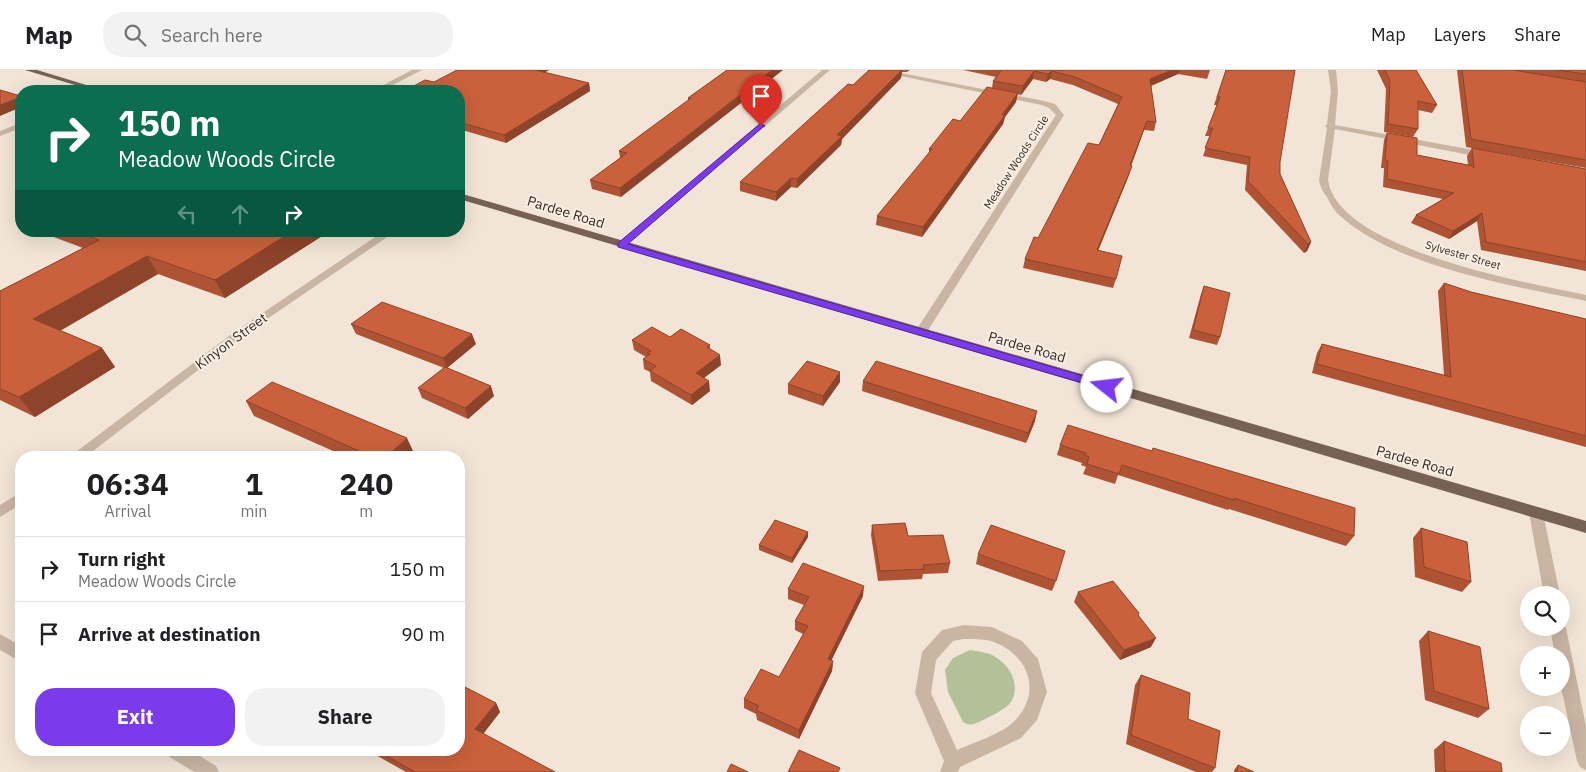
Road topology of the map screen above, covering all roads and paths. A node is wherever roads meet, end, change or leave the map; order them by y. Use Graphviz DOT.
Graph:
graph roads {
  1 [pos="29,70"];
  2 [pos="418,70"];
  3 [pos="826,70"];
  4 [pos="875,70"];
  5 [pos="1332,70"];
  6 [pos="81,85"];
  7 [pos="388,85"];
  8 [pos="1330,126"];
  9 [pos="15,128"];
  10 [pos="0,134"];
  11 [pos="1491,156"];
  12 [pos="465,198"];
  13 [pos="383,237"];
  14 [pos="621,245"];
  15 [pos="1586,298"];
  16 [pos="921,332"];
  17 [pos="83,451"];
  18 [pos="15,501"];
  19 [pos="0,512"];
  20 [pos="1536,513"];
  21 [pos="1586,527"];
  22 [pos="1550,586"];
  23 [pos="1560,636"];
  24 [pos="0,642"];
  25 [pos="15,651"];
  26 [pos="184,756"];
  27 [pos="1586,761"];
  28 [pos="951,767"];
  29 [pos="210,772"];
  1 -- 6 [label="main road"];
  2 -- 7 [label="street"];
  3 -- 14 [label="street"];
  4 -- 16 [label="street, Meadow Woods Circle"];
  5 -- 8 [label="street, Sylvester Street"];
  8 -- 11 [label="street"];
  8 -- 15 [label="street, Sylvester Street"];
  9 -- 10 [label="street"];
  12 -- 14 [label="main road, Pardee Road"];
  13 -- 17 [label="street, Kinyon Street"];
  14 -- 16 [label="main road, Pardee Road"];
  16 -- 20 [label="main road, Pardee Road"];
  18 -- 19 [label="street"];
  20 -- 21 [label="main road, Pardee Road"];
  20 -- 22 [label="street"];
  23 -- 27 [label="street"];
  24 -- 25 [label="street"];
  26 -- 29 [label="street"];
  28 -- 28 [label="street"];
}
